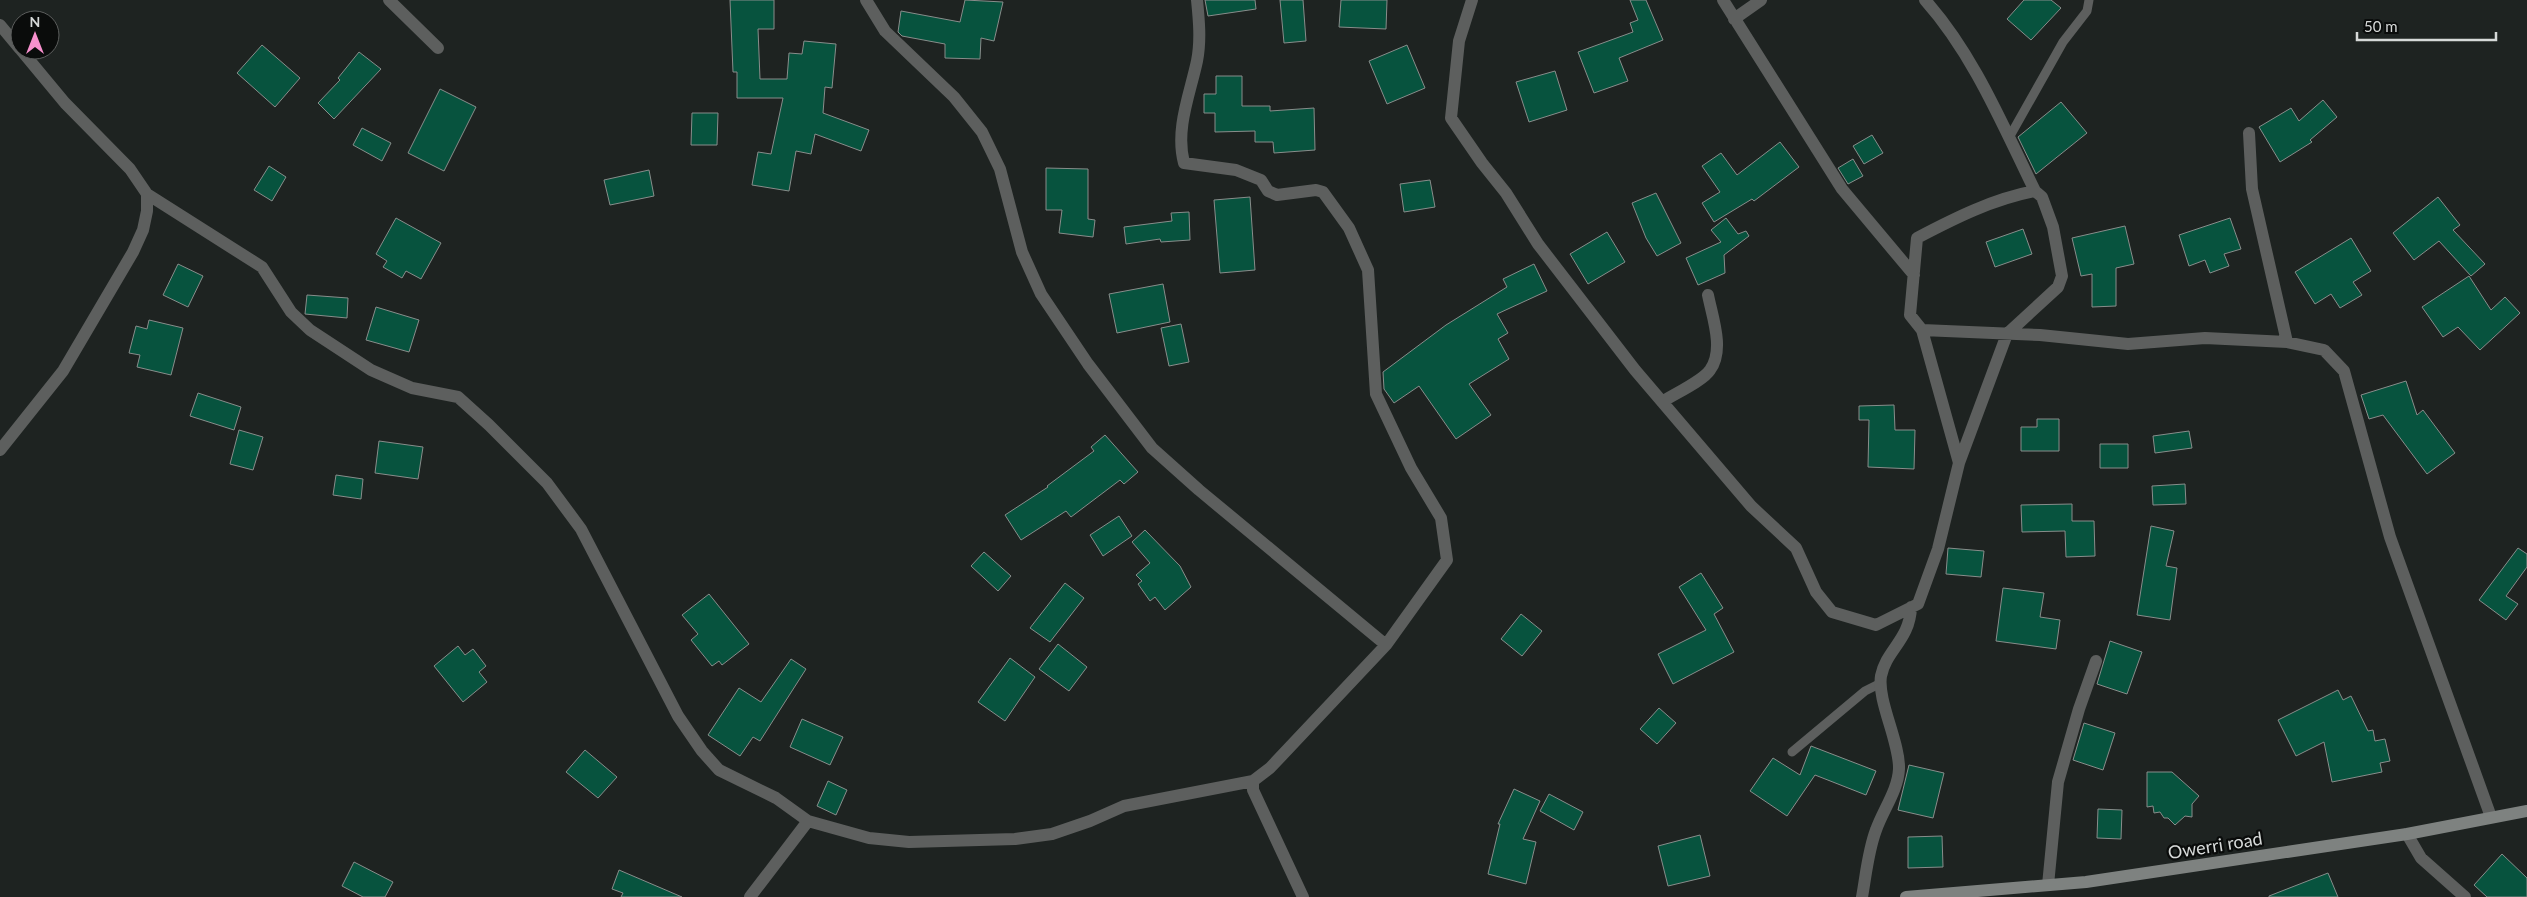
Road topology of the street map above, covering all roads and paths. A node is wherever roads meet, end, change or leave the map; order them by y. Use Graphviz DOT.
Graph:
graph roads {
  1 [pos="389,0"];
  2 [pos="866,0"];
  3 [pos="1197,0"];
  4 [pos="1472,0"];
  5 [pos="1723,0"];
  6 [pos="1761,0"];
  7 [pos="1925,0"];
  8 [pos="2089,0"];
  9 [pos="1734,19"];
  10 [pos="0,25"];
  11 [pos="10,37"];
  12 [pos="438,48"];
  13 [pos="29,60"];
  14 [pos="2249,132"];
  15 [pos="2010,136"];
  16 [pos="2035,191"];
  17 [pos="147,194"];
  18 [pos="1914,275"];
  19 [pos="1708,295"];
  20 [pos="1922,330"];
  21 [pos="2007,334"];
  22 [pos="2287,342"];
  23 [pos="1662,402"];
  24 [pos="0,450"];
  25 [pos="1959,463"];
  26 [pos="1911,607"];
  27 [pos="1386,645"];
  28 [pos="2096,662"];
  29 [pos="1881,683"];
  30 [pos="1792,752"];
  31 [pos="1253,781"];
  32 [pos="2527,811"];
  33 [pos="2491,817"];
  34 [pos="808,821"];
  35 [pos="2407,834"];
  36 [pos="2048,885"];
  37 [pos="1997,893"];
  38 [pos="750,897"];
  39 [pos="1303,897"];
  40 [pos="1862,897"];
  41 [pos="1906,897"];
  42 [pos="2464,897"];
  1 -- 12 [label="street"];
  2 -- 27 [label="street"];
  3 -- 27 [label="street"];
  4 -- 23 [label="street"];
  5 -- 9 [label="street"];
  6 -- 9 [label="street"];
  7 -- 15 [label="street"];
  8 -- 15 [label="lane"];
  9 -- 18 [label="street"];
  10 -- 11 [label="street"];
  13 -- 17 [label="street"];
  14 -- 22 [label="street"];
  15 -- 16 [label="street"];
  16 -- 18 [label="street"];
  16 -- 21 [label="street"];
  17 -- 24 [label="street"];
  17 -- 34 [label="street"];
  18 -- 20 [label="street"];
  19 -- 23 [label="street"];
  20 -- 21 [label="street"];
  20 -- 25 [label="street"];
  21 -- 22 [label="street"];
  21 -- 25 [label="street"];
  22 -- 33 [label="street"];
  23 -- 26 [label="street"];
  25 -- 26 [label="street"];
  26 -- 29 [label="street"];
  27 -- 31 [label="street"];
  28 -- 36 [label="street"];
  29 -- 30 [label="lane"];
  29 -- 40 [label="street"];
  31 -- 34 [label="street"];
  31 -- 39 [label="street"];
  32 -- 33 [label="main road, Owerri road"];
  33 -- 35 [label="main road, Owerri road"];
  34 -- 38 [label="street"];
  35 -- 36 [label="main road, Owerri road"];
  35 -- 42 [label="street"];
  36 -- 37 [label="main road, Owerri road"];
  37 -- 41 [label="main road, Owerri road"];
}
